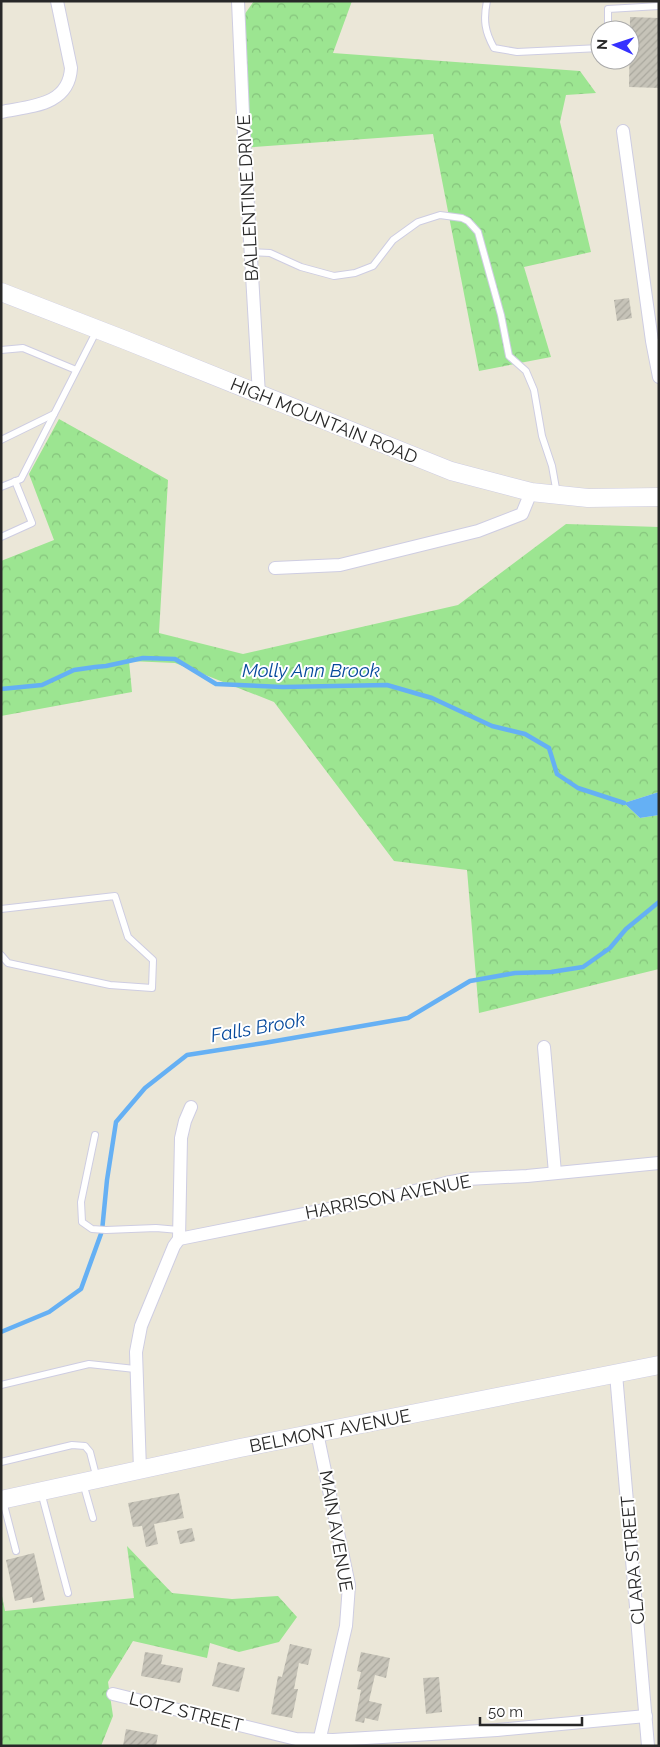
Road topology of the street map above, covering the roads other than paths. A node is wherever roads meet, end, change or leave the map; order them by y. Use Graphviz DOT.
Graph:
graph roads {
  1 [pos="57,1"];
  2 [pos="238,1"];
  3 [pos="487,1"];
  4 [pos="659,6"];
  5 [pos="608,20"];
  6 [pos="590,48"];
  7 [pos="1,112"];
  8 [pos="623,131"];
  9 [pos="251,252"];
  10 [pos="1,292"];
  11 [pos="97,329"];
  12 [pos="1,350"];
  13 [pos="76,370"];
  14 [pos="659,377"];
  15 [pos="259,395"];
  16 [pos="54,414"];
  17 [pos="1,440"];
  18 [pos="15,481"];
  19 [pos="1,487"];
  20 [pos="531,492"];
  21 [pos="557,495"];
  22 [pos="659,497"];
  23 [pos="1,537"];
  24 [pos="275,568"];
  25 [pos="1,909"];
  26 [pos="1,955"];
  27 [pos="544,1047"];
  28 [pos="192,1107"];
  29 [pos="95,1135"];
  30 [pos="659,1163"];
  31 [pos="555,1173"];
  32 [pos="179,1234"];
  33 [pos="659,1365"];
  34 [pos="135,1369"];
  35 [pos="616,1374"];
  36 [pos="1,1385"];
  37 [pos="318,1433"];
  38 [pos="1,1462"];
  39 [pos="140,1470"];
  40 [pos="90,1480"];
  41 [pos="41,1491"];
  42 [pos="2,1500"];
  43 [pos="93,1518"];
  44 [pos="16,1551"];
  45 [pos="68,1593"];
  46 [pos="113,1694"];
  47 [pos="646,1716"];
  48 [pos="319,1743"];
  49 [pos="648,1746"];
  1 -- 7 [label="street"];
  2 -- 9 [label="street, BALLENTINE DRIVE"];
  3 -- 6 [label="lane"];
  4 -- 5 [label="lane"];
  8 -- 14 [label="street"];
  9 -- 15 [label="street, BALLENTINE DRIVE"];
  9 -- 21 [label="lane"];
  10 -- 11 [label="street, HIGH MOUNTAIN ROAD"];
  11 -- 13 [label="lane"];
  11 -- 15 [label="street, HIGH MOUNTAIN ROAD"];
  12 -- 13 [label="lane"];
  13 -- 16 [label="lane"];
  15 -- 20 [label="street, HIGH MOUNTAIN ROAD"];
  16 -- 17 [label="lane"];
  16 -- 18 [label="lane"];
  18 -- 19 [label="lane"];
  18 -- 23 [label="lane"];
  20 -- 21 [label="street, HIGH MOUNTAIN ROAD"];
  20 -- 24 [label="street"];
  21 -- 22 [label="street, HIGH MOUNTAIN ROAD"];
  25 -- 26 [label="lane"];
  27 -- 31 [label="street"];
  28 -- 32 [label="street"];
  29 -- 32 [label="lane"];
  30 -- 31 [label="street, HARRISON AVENUE"];
  31 -- 32 [label="street, HARRISON AVENUE"];
  32 -- 34 [label="street"];
  33 -- 35 [label="street, BELMONT AVENUE"];
  34 -- 36 [label="lane"];
  34 -- 39 [label="street"];
  35 -- 37 [label="street, BELMONT AVENUE"];
  35 -- 47 [label="street, CLARA STREET"];
  37 -- 39 [label="street, BELMONT AVENUE"];
  37 -- 48 [label="street, MAIN AVENUE"];
  38 -- 40 [label="lane"];
  39 -- 40 [label="street, BELMONT AVENUE"];
  40 -- 41 [label="street, BELMONT AVENUE"];
  40 -- 43 [label="lane"];
  41 -- 42 [label="street, BELMONT AVENUE"];
  41 -- 45 [label="lane"];
  42 -- 44 [label="lane"];
  46 -- 48 [label="street, LOTZ STREET"];
  47 -- 48 [label="street, LOTZ STREET"];
  47 -- 49 [label="street, CLARA STREET"];
}
